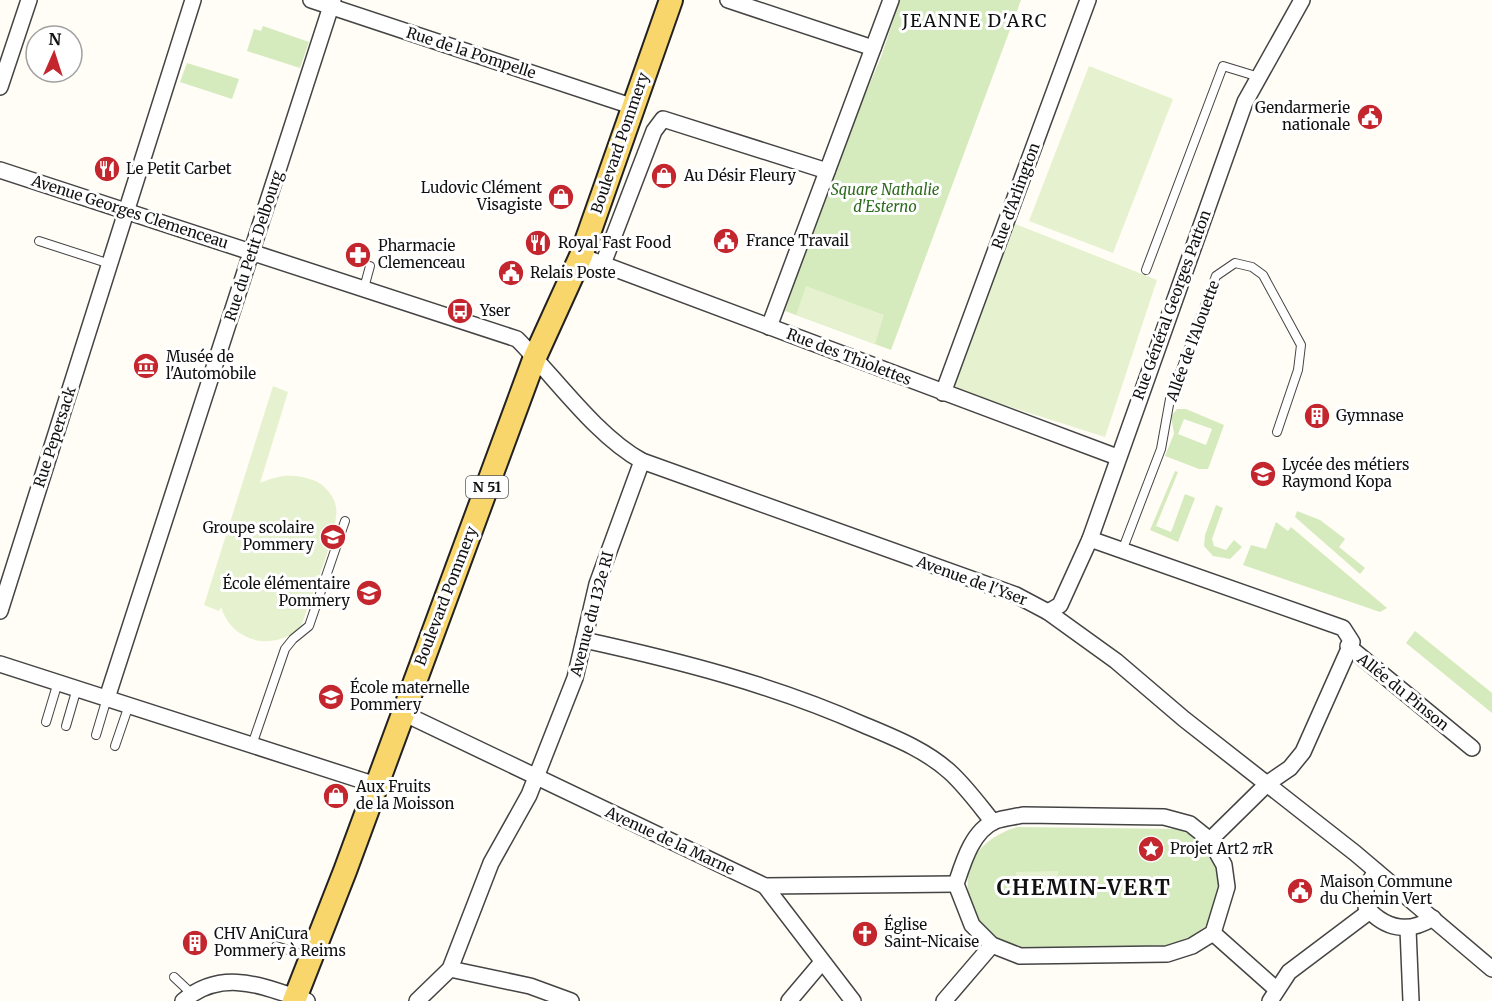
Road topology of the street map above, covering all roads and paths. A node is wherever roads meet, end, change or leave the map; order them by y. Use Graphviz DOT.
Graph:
graph roads {
  1 [pos="29,0"];
  2 [pos="193,0"];
  3 [pos="311,0"];
  4 [pos="670,0"];
  5 [pos="728,0"];
  6 [pos="891,0"];
  7 [pos="1088,0"];
  8 [pos="1302,0"];
  9 [pos="332,3"];
  10 [pos="873,48"];
  11 [pos="1259,77"];
  12 [pos="0,87"];
  13 [pos="631,106"];
  14 [pos="0,170"];
  15 [pos="827,171"];
  16 [pos="127,211"];
  17 [pos="39,241"];
  18 [pos="252,252"];
  19 [pos="581,256"];
  20 [pos="110,264"];
  21 [pos="603,264"];
  22 [pos="370,266"];
  23 [pos="1146,270"];
  24 [pos="364,288"];
  25 [pos="769,327"];
  26 [pos="535,357"];
  27 [pos="943,393"];
  28 [pos="1277,432"];
  29 [pos="1117,457"];
  30 [pos="642,460"];
  31 [pos="345,521"];
  32 [pos="1090,539"];
  33 [pos="1122,551"];
  34 [pos="0,611"];
  35 [pos="1048,612"];
  36 [pos="584,640"];
  37 [pos="1348,646"];
  38 [pos="0,664"];
  39 [pos="58,682"];
  40 [pos="77,688"];
  41 [pos="107,698"];
  42 [pos="129,705"];
  43 [pos="403,713"];
  44 [pos="46,722"];
  45 [pos="66,726"];
  46 [pos="96,735"];
  47 [pos="252,745"];
  48 [pos="115,746"];
  49 [pos="1472,748"];
  50 [pos="538,772"];
  51 [pos="1268,783"];
  52 [pos="376,785"];
  53 [pos="993,822"];
  54 [pos="1210,840"];
  55 [pos="1376,872"];
  56 [pos="956,884"];
  57 [pos="765,886"];
  58 [pos="1370,911"];
  59 [pos="1432,918"];
  60 [pos="1408,929"];
  61 [pos="1213,933"];
  62 [pos="992,945"];
  63 [pos="276,946"];
  64 [pos="311,957"];
  65 [pos="822,962"];
  66 [pos="450,969"];
  67 [pos="1492,969"];
  68 [pos="174,977"];
  69 [pos="1273,995"];
  70 [pos="188,997"];
  71 [pos="299,1000"];
  72 [pos="417,1001"];
  73 [pos="571,1001"];
  74 [pos="789,1001"];
  75 [pos="853,1001"];
  76 [pos="944,1001"];
  77 [pos="1411,1001"];
  1 -- 12 [label="street"];
  2 -- 16 [label="street, Rue Pepersack"];
  3 -- 9 [label="street, Rue de la Pompelle"];
  4 -- 13 [label="main road, Boulevard Pommery / N 51"];
  5 -- 10 [label="street"];
  6 -- 10 [label="street"];
  7 -- 27 [label="street, Rue d'Arlington"];
  8 -- 11 [label="street, Rue Général Georges Patton"];
  9 -- 13 [label="street, Rue de la Pompelle"];
  9 -- 18 [label="street, Rue du Petit Delbourg"];
  10 -- 15 [label="street"];
  11 -- 23 [label="lane"];
  11 -- 29 [label="street, Rue Général Georges Patton"];
  13 -- 19 [label="main road, Boulevard Pommery / N 51"];
  14 -- 16 [label="street, Avenue Georges Clemenceau"];
  15 -- 21 [label="street"];
  15 -- 25 [label="street"];
  16 -- 18 [label="street, Avenue Georges Clemenceau"];
  16 -- 20 [label="street, Rue Pepersack"];
  17 -- 20 [label="lane"];
  18 -- 24 [label="street, Avenue Georges Clemenceau"];
  18 -- 41 [label="street, Rue du Petit Delbourg"];
  19 -- 21 [label="street, Rue des Thiolettes"];
  19 -- 26 [label="main road, Boulevard Pommery / N 51"];
  20 -- 34 [label="street, Rue Pepersack"];
  21 -- 25 [label="street, Rue des Thiolettes"];
  22 -- 24 [label="lane"];
  24 -- 26 [label="street, Avenue Georges Clemenceau"];
  25 -- 27 [label="street, Rue des Thiolettes"];
  26 -- 30 [label="street, Avenue de l'Yser"];
  26 -- 43 [label="main road, Boulevard Pommery / N 51"];
  27 -- 29 [label="street, Rue des Thiolettes"];
  28 -- 33 [label="lane, Allée de l'Alouette"];
  29 -- 32 [label="street, Rue Général Georges Patton"];
  30 -- 35 [label="street, Avenue de l'Yser"];
  30 -- 36 [label="street, Avenue du 132e RI"];
  31 -- 47 [label="lane"];
  32 -- 33 [label="street"];
  32 -- 35 [label="street, Rue Général Georges Patton"];
  33 -- 37 [label="street"];
  35 -- 51 [label="street, Avenue de l'Yser"];
  36 -- 50 [label="street, Avenue du 132e RI"];
  36 -- 53 [label="street"];
  37 -- 49 [label="street, Allée du Pinson"];
  37 -- 51 [label="street, Allée du Pinson"];
  38 -- 39 [label="street"];
  39 -- 40 [label="street"];
  39 -- 44 [label="lane"];
  40 -- 41 [label="street"];
  40 -- 45 [label="lane"];
  41 -- 42 [label="street"];
  41 -- 46 [label="lane"];
  42 -- 47 [label="street"];
  42 -- 48 [label="lane"];
  43 -- 50 [label="street, Avenue de la Marne"];
  43 -- 52 [label="main road, Boulevard Pommery / N 51"];
  47 -- 52 [label="street"];
  50 -- 57 [label="street, Avenue de la Marne"];
  50 -- 66 [label="street, Avenue du 132e RI"];
  51 -- 54 [label="street, Allée du Pinson"];
  51 -- 55 [label="street, Avenue de l'Yser"];
  52 -- 64 [label="main road, Boulevard Pommery / N 51"];
  53 -- 54 [label="street"];
  53 -- 56 [label="street"];
  54 -- 61 [label="street"];
  55 -- 58 [label="street"];
  55 -- 59 [label="street, Avenue de l'Yser"];
  56 -- 57 [label="street, Avenue de la Marne"];
  56 -- 62 [label="street"];
  57 -- 65 [label="street"];
  58 -- 60 [label="street"];
  58 -- 69 [label="street"];
  59 -- 60 [label="street"];
  59 -- 67 [label="street, Avenue de l'Yser"];
  60 -- 77 [label="street"];
  61 -- 62 [label="street"];
  61 -- 69 [label="street"];
  62 -- 76 [label="street"];
  63 -- 64 [label="lane"];
  64 -- 71 [label="main road, Boulevard Pommery / N 51"];
  65 -- 74 [label="street"];
  65 -- 75 [label="street"];
  66 -- 72 [label="street"];
  66 -- 73 [label="street"];
  68 -- 70 [label="lane"];
  70 -- 71 [label="street"];
}
